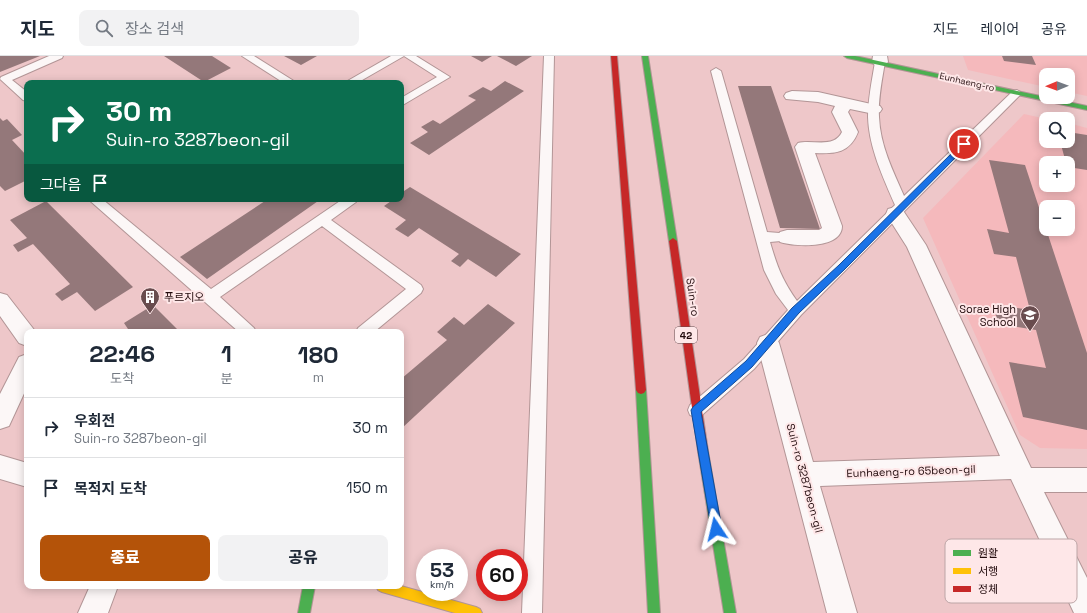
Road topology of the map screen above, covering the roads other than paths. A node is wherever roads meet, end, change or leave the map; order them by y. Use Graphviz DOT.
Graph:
graph roads {
  1 [pos="58,56"];
  2 [pos="247,56"];
  3 [pos="399,56"];
  4 [pos="409,56"];
  5 [pos="549,56"];
  6 [pos="614,56"];
  7 [pos="645,56"];
  8 [pos="847,56"];
  9 [pos="880,59"];
  10 [pos="716,71"];
  11 [pos="3,80"];
  12 [pos="287,80"];
  13 [pos="355,80"];
  14 [pos="1017,93"];
  15 [pos="24,96"];
  16 [pos="792,96"];
  17 [pos="404,102"];
  18 [pos="845,103"];
  19 [pos="1087,108"];
  20 [pos="874,109"];
  21 [pos="98,202"];
  22 [pos="348,202"];
  23 [pos="898,210"];
  24 [pos="322,220"];
  25 [pos="762,237"];
  26 [pos="787,237"];
  27 [pos="210,297"];
  28 [pos="0,301"];
  29 [pos="796,311"];
  30 [pos="246,329"];
  31 [pos="367,329"];
  32 [pos="24,331"];
  33 [pos="768,343"];
  34 [pos="24,370"];
  35 [pos="696,410"];
  36 [pos="0,418"];
  37 [pos="0,467"];
  38 [pos="24,474"];
  39 [pos="804,474"];
  40 [pos="1021,474"];
  41 [pos="1087,480"];
  42 [pos="1053,539"];
  43 [pos="103,589"];
  44 [pos="308,589"];
  45 [pos="392,589"];
  46 [pos="1077,589"];
  47 [pos="1087,610"];
  48 [pos="93,613"];
  49 [pos="304,613"];
  50 [pos="476,613"];
  51 [pos="532,613"];
  52 [pos="654,613"];
  53 [pos="730,613"];
  54 [pos="842,613"];
  1 -- 11 [label="lane"];
  2 -- 12 [label="lane"];
  3 -- 13 [label="lane"];
  4 -- 17 [label="lane"];
  5 -- 51 [label="lane"];
  6 -- 52 [label="main road"];
  7 -- 35 [label="main road, Suin-ro / 42"];
  8 -- 9 [label="main road, Eunhaeng-ro"];
  9 -- 14 [label="main road, Eunhaeng-ro"];
  9 -- 20 [label="lane"];
  10 -- 25 [label="lane"];
  11 -- 15 [label="lane"];
  14 -- 19 [label="main road, Eunhaeng-ro"];
  14 -- 23 [label="lane"];
  16 -- 18 [label="street"];
  18 -- 20 [label="street"];
  18 -- 26 [label="street"];
  20 -- 23 [label="lane"];
  21 -- 27 [label="lane"];
  22 -- 24 [label="lane"];
  23 -- 29 [label="lane"];
  23 -- 40 [label="street"];
  24 -- 27 [label="lane"];
  24 -- 31 [label="lane"];
  25 -- 26 [label="lane"];
  25 -- 29 [label="lane"];
  27 -- 30 [label="lane"];
  28 -- 32 [label="street"];
  29 -- 33 [label="lane"];
  33 -- 35 [label="lane"];
  33 -- 39 [label="street, Suin-ro 3287beon-gil"];
  34 -- 36 [label="street"];
  35 -- 53 [label="main road, Suin-ro / 42"];
  37 -- 38 [label="street"];
  39 -- 40 [label="street, Eunhaeng-ro 65beon-gil"];
  39 -- 54 [label="street, Suin-ro 3287beon-gil"];
  40 -- 41 [label="street, Eunhaeng-ro 65beon-gil"];
  40 -- 42 [label="street"];
  43 -- 48 [label="street"];
  44 -- 49 [label="main road"];
  45 -- 50 [label="main road"];
  46 -- 47 [label="street"];
}
